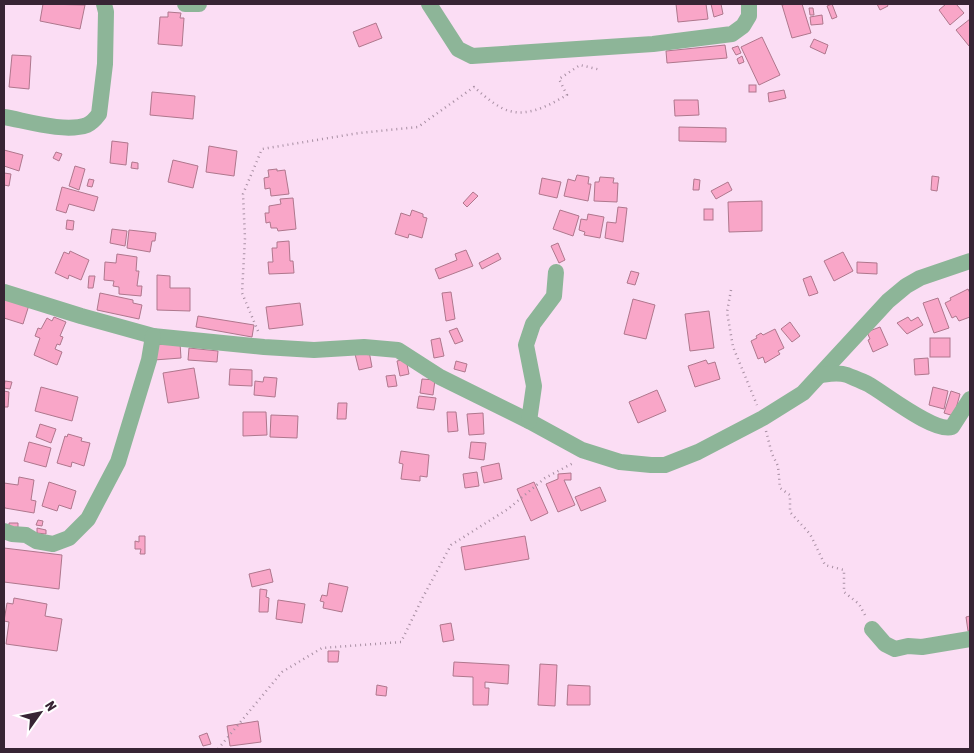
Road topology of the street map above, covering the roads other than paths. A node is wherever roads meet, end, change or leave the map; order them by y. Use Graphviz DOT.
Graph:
graph roads {
  1 [pos="104,4"];
  2 [pos="185,4"];
  3 [pos="199,4"];
  4 [pos="430,4"];
  5 [pos="748,4"];
  6 [pos="4,117"];
  7 [pos="970,261"];
  8 [pos="556,272"];
  9 [pos="4,292"];
  10 [pos="153,336"];
  11 [pos="820,375"];
  12 [pos="970,399"];
  13 [pos="529,421"];
  14 [pos="4,531"];
  15 [pos="872,629"];
  16 [pos="970,639"];
  1 -- 6 [label="street"];
  2 -- 3 [label="street"];
  4 -- 5 [label="street"];
  7 -- 11 [label="street"];
  8 -- 13 [label="street"];
  9 -- 10 [label="street"];
  10 -- 13 [label="street"];
  10 -- 14 [label="street"];
  11 -- 12 [label="street"];
  11 -- 13 [label="street"];
  15 -- 16 [label="street"];
}
